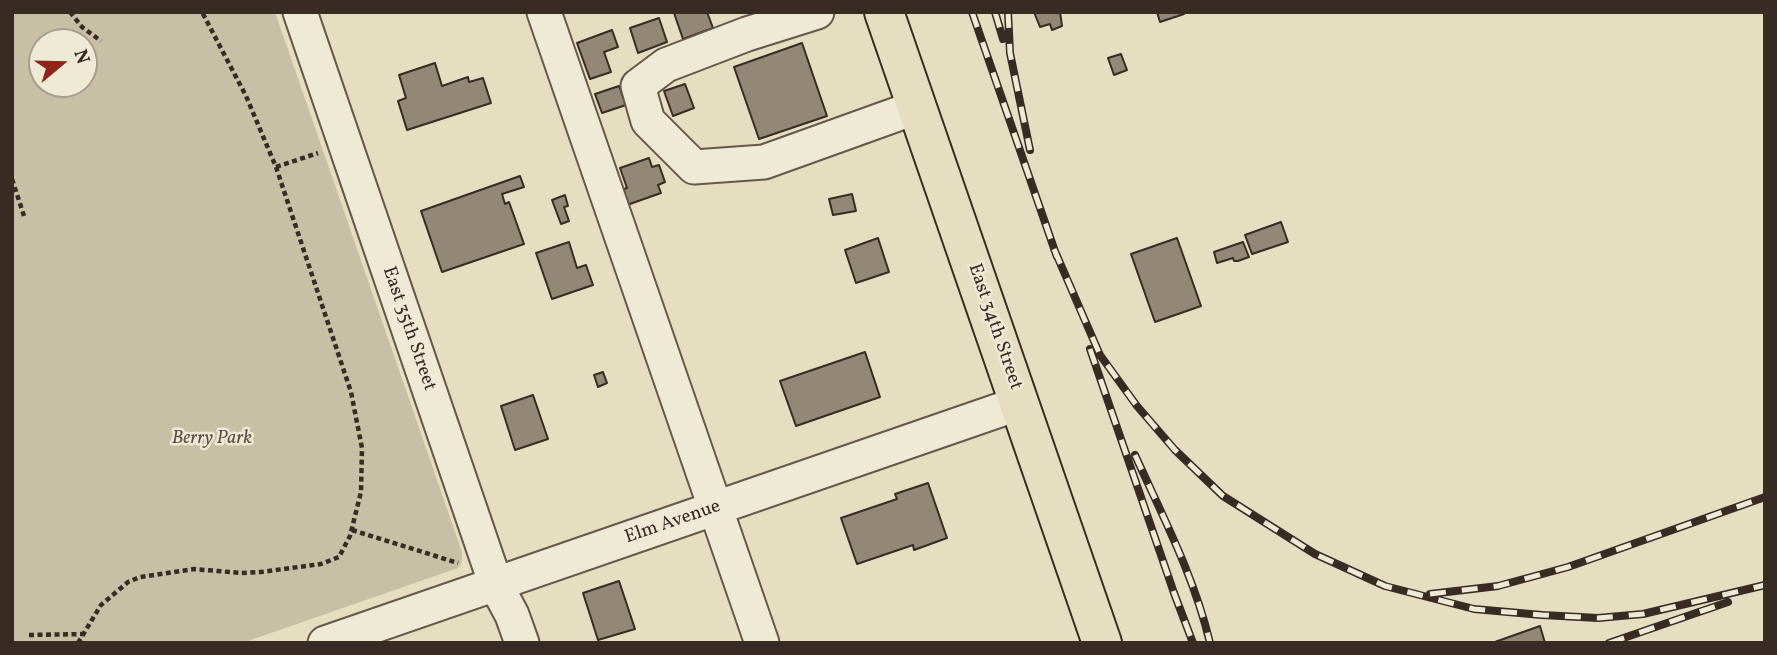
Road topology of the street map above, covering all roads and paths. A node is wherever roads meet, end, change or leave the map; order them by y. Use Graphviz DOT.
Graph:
graph roads {
  1 [pos="70,12"];
  2 [pos="202,12"];
  3 [pos="300,12"];
  4 [pos="544,12"];
  5 [pos="817,12"];
  6 [pos="884,12"];
  7 [pos="101,41"];
  8 [pos="917,107"];
  9 [pos="320,152"];
  10 [pos="276,167"];
  11 [pos="12,179"];
  12 [pos="24,216"];
  13 [pos="1020,403"];
  14 [pos="715,509"];
  15 [pos="352,530"];
  16 [pos="494,580"];
  17 [pos="83,634"];
  18 [pos="29,635"];
  19 [pos="78,643"];
  20 [pos="325,643"];
  21 [pos="522,643"];
  22 [pos="762,643"];
  23 [pos="1102,643"];
  1 -- 7 [label="path"];
  2 -- 10 [label="path"];
  3 -- 16 [label="street, East 35th Street"];
  4 -- 14 [label="street"];
  5 -- 8 [label="street"];
  6 -- 8 [label="main road, East 34th Street"];
  8 -- 13 [label="main road, East 34th Street"];
  9 -- 10 [label="path"];
  10 -- 15 [label="path"];
  11 -- 12 [label="path"];
  13 -- 14 [label="street, Elm Avenue"];
  13 -- 23 [label="main road, East 34th Street"];
  14 -- 16 [label="street, Elm Avenue"];
  14 -- 22 [label="street"];
  15 -- 16 [label="path"];
  15 -- 17 [label="path"];
  16 -- 20 [label="street, Elm Avenue"];
  16 -- 21 [label="street, East 35th Street"];
  17 -- 18 [label="path"];
  17 -- 19 [label="path"];
}
